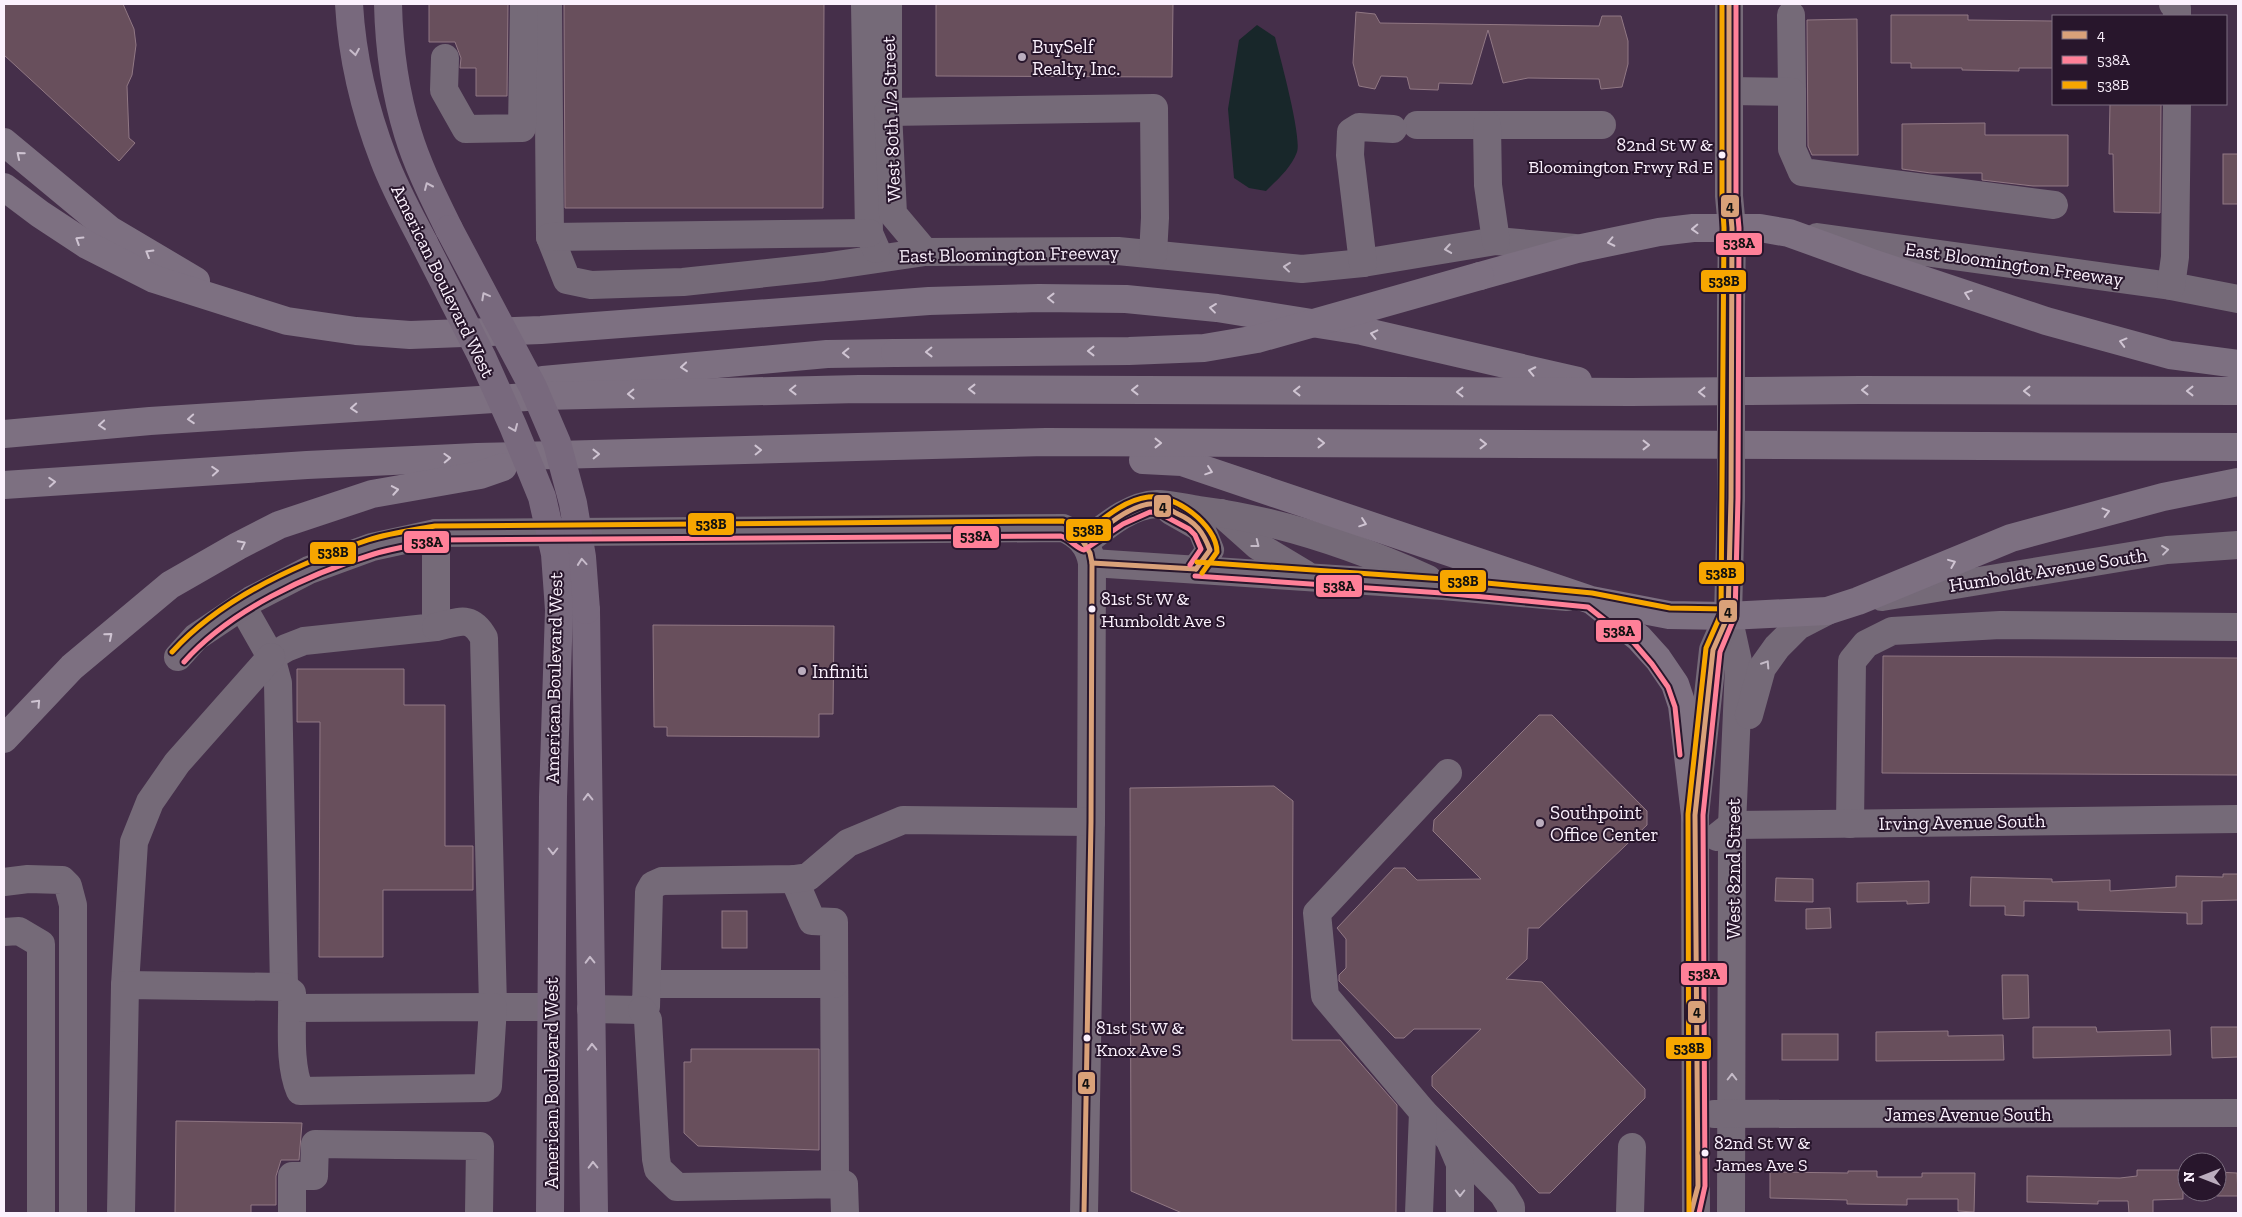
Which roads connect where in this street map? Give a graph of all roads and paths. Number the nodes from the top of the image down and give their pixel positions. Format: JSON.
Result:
{"nodes":[{"id":1,"x":349,"y":4,"type":"edge"},
{"id":2,"x":388,"y":4,"type":"edge"},
{"id":3,"x":524,"y":4,"type":"edge"},
{"id":4,"x":548,"y":4,"type":"edge"},
{"id":5,"x":865,"y":4,"type":"edge"},
{"id":6,"x":888,"y":4,"type":"edge"},
{"id":7,"x":1729,"y":4,"type":"edge"},
{"id":8,"x":2173,"y":4,"type":"edge"},
{"id":9,"x":1791,"y":15,"type":"dead end"},
{"id":10,"x":2177,"y":15,"type":"edge"},
{"id":11,"x":445,"y":58,"type":"dead end"},
{"id":12,"x":1729,"y":91,"type":"junction"},
{"id":13,"x":1792,"y":92,"type":"junction"},
{"id":14,"x":2177,"y":105,"type":"edge"},
{"id":15,"x":888,"y":112,"type":"junction"},
{"id":16,"x":1487,"y":125,"type":"junction"},
{"id":17,"x":1602,"y":125,"type":"dead end"},
{"id":18,"x":4,"y":142,"type":"edge"},
{"id":19,"x":4,"y":187,"type":"edge"},
{"id":20,"x":2054,"y":205,"type":"dead end"},
{"id":21,"x":1732,"y":228,"type":"junction"},
{"id":22,"x":1790,"y":233,"type":"junction"},
{"id":23,"x":550,"y":237,"type":"junction"},
{"id":24,"x":1496,"y":241,"type":"junction"},
{"id":25,"x":875,"y":246,"type":"junction"},
{"id":26,"x":1577,"y":249,"type":"junction"},
{"id":27,"x":925,"y":252,"type":"junction"},
{"id":28,"x":1153,"y":254,"type":"junction"},
{"id":29,"x":1363,"y":263,"type":"junction"},
{"id":30,"x":2170,"y":286,"type":"junction"},
{"id":31,"x":2238,"y":299,"type":"edge"},
{"id":32,"x":287,"y":321,"type":"junction"},
{"id":33,"x":2238,"y":364,"type":"edge"},
{"id":34,"x":1631,"y":392,"type":"junction"},
{"id":35,"x":2238,"y":392,"type":"edge"},
{"id":36,"x":384,"y":406,"type":"junction"},
{"id":37,"x":4,"y":434,"type":"edge"},
{"id":38,"x":864,"y":447,"type":"junction"},
{"id":39,"x":2238,"y":447,"type":"edge"},
{"id":40,"x":540,"y":456,"type":"junction"},
{"id":41,"x":2238,"y":482,"type":"edge"},
{"id":42,"x":4,"y":485,"type":"edge"},
{"id":43,"x":1156,"y":504,"type":"junction"},
{"id":44,"x":1219,"y":512,"type":"junction"},
{"id":45,"x":1264,"y":522,"type":"junction"},
{"id":46,"x":436,"y":533,"type":"junction"},
{"id":47,"x":2238,"y":545,"type":"edge"},
{"id":48,"x":1088,"y":553,"type":"junction"},
{"id":49,"x":1196,"y":569,"type":"junction"},
{"id":50,"x":1310,"y":577,"type":"junction"},
{"id":51,"x":1352,"y":580,"type":"junction"},
{"id":52,"x":1443,"y":586,"type":"junction"},
{"id":53,"x":1591,"y":600,"type":"junction"},
{"id":54,"x":1858,"y":601,"type":"junction"},
{"id":55,"x":242,"y":606,"type":"junction"},
{"id":56,"x":572,"y":610,"type":"junction"},
{"id":57,"x":1827,"y":611,"type":"junction"},
{"id":58,"x":1728,"y":616,"type":"junction"},
{"id":59,"x":436,"y":627,"type":"junction"},
{"id":60,"x":2238,"y":627,"type":"edge"},
{"id":61,"x":178,"y":657,"type":"dead end"},
{"id":62,"x":271,"y":657,"type":"junction"},
{"id":63,"x":4,"y":739,"type":"edge"},
{"id":64,"x":1448,"y":773,"type":"dead end"},
{"id":65,"x":1734,"y":778,"type":"junction"},
{"id":66,"x":1695,"y":815,"type":"junction"},
{"id":67,"x":2238,"y":819,"type":"edge"},
{"id":68,"x":1091,"y":822,"type":"junction"},
{"id":69,"x":1850,"y":824,"type":"junction"},
{"id":70,"x":1732,"y":825,"type":"junction"},
{"id":71,"x":1695,"y":852,"type":"junction"},
{"id":72,"x":794,"y":879,"type":"junction"},
{"id":73,"x":4,"y":882,"type":"edge"},
{"id":74,"x":4,"y":932,"type":"edge"},
{"id":75,"x":647,"y":984,"type":"junction"},
{"id":76,"x":834,"y":984,"type":"junction"},
{"id":77,"x":125,"y":985,"type":"junction"},
{"id":78,"x":288,"y":998,"type":"junction"},
{"id":79,"x":493,"y":1007,"type":"junction"},
{"id":80,"x":551,"y":1007,"type":"junction"},
{"id":81,"x":591,"y":1009,"type":"junction"},
{"id":82,"x":642,"y":1010,"type":"junction"},
{"id":83,"x":1423,"y":1112,"type":"junction"},
{"id":84,"x":1697,"y":1112,"type":"junction"},
{"id":85,"x":2238,"y":1113,"type":"edge"},
{"id":86,"x":1732,"y":1115,"type":"junction"},
{"id":87,"x":1449,"y":1140,"type":"junction"},
{"id":88,"x":1632,"y":1147,"type":"dead end"},
{"id":89,"x":1085,"y":1181,"type":"junction"},
{"id":90,"x":835,"y":1184,"type":"junction"},
{"id":91,"x":1698,"y":1186,"type":"junction"},
{"id":92,"x":42,"y":1213,"type":"edge"},
{"id":93,"x":73,"y":1213,"type":"edge"},
{"id":94,"x":121,"y":1213,"type":"edge"},
{"id":95,"x":292,"y":1213,"type":"edge"},
{"id":96,"x":479,"y":1213,"type":"edge"},
{"id":97,"x":550,"y":1213,"type":"edge"},
{"id":98,"x":594,"y":1213,"type":"edge"},
{"id":99,"x":845,"y":1213,"type":"edge"},
{"id":100,"x":1066,"y":1213,"type":"edge"},
{"id":101,"x":1084,"y":1213,"type":"edge"},
{"id":102,"x":1419,"y":1213,"type":"edge"},
{"id":103,"x":1460,"y":1213,"type":"edge"},
{"id":104,"x":1511,"y":1213,"type":"edge"},
{"id":105,"x":1630,"y":1213,"type":"edge"},
{"id":106,"x":1692,"y":1213,"type":"edge"},
{"id":107,"x":1696,"y":1213,"type":"edge"},
{"id":108,"x":1731,"y":1213,"type":"edge"}],
"edges":[{"from":1,"to":56,"type":"main road","name":"American Boulevard West","one_way":true,"bridge":true},
{"from":56,"to":2,"type":"main road","name":"American Boulevard West","one_way":true,"bridge":true},
{"from":3,"to":11,"type":"street"},
{"from":4,"to":23,"type":"street"},
{"from":5,"to":25,"type":"street"},
{"from":6,"to":15,"type":"street","name":"West 80th 1/2 Street"},
{"from":7,"to":12,"type":"street","name":"West 82nd Street"},
{"from":8,"to":10,"type":"street"},
{"from":9,"to":13,"type":"street"},
{"from":12,"to":13,"type":"street"},
{"from":12,"to":21,"type":"street","name":"West 82nd Street"},
{"from":13,"to":20,"type":"street"},
{"from":14,"to":30,"type":"street"},
{"from":15,"to":27,"type":"street","name":"West 80th 1/2 Street"},
{"from":15,"to":28,"type":"street"},
{"from":16,"to":17,"type":"street"},
{"from":16,"to":24,"type":"street"},
{"from":16,"to":29,"type":"street"},
{"from":32,"to":18,"type":"highway","one_way":true},
{"from":32,"to":19,"type":"highway","one_way":true},
{"from":21,"to":22,"type":"highway"},
{"from":21,"to":26,"type":"highway","one_way":true},
{"from":21,"to":58,"type":"street","name":"West 82nd Street","bridge":true},
{"from":22,"to":30,"type":"street","name":"East Bloomington Freeway"},
{"from":33,"to":22,"type":"highway","one_way":true},
{"from":23,"to":25,"type":"street"},
{"from":23,"to":25,"type":"street","name":"East Bloomington Freeway"},
{"from":24,"to":26,"type":"street","name":"East Bloomington Freeway"},
{"from":24,"to":29,"type":"street","name":"East Bloomington Freeway","one_way":true},
{"from":25,"to":27,"type":"street","name":"East Bloomington Freeway"},
{"from":26,"to":36,"type":"highway","one_way":true,"bridge":true},
{"from":27,"to":28,"type":"street","name":"East Bloomington Freeway"},
{"from":29,"to":28,"type":"street","name":"East Bloomington Freeway","one_way":true},
{"from":30,"to":31,"type":"street","name":"East Bloomington Freeway"},
{"from":34,"to":32,"type":"highway","one_way":true},
{"from":35,"to":34,"type":"highway","one_way":true},
{"from":34,"to":36,"type":"highway","one_way":true},
{"from":36,"to":37,"type":"highway","one_way":true},
{"from":38,"to":39,"type":"highway","one_way":true},
{"from":40,"to":38,"type":"highway","one_way":true},
{"from":38,"to":53,"type":"highway","one_way":true},
{"from":42,"to":40,"type":"highway","one_way":true},
{"from":63,"to":40,"type":"highway","one_way":true},
{"from":54,"to":41,"type":"highway","one_way":true},
{"from":43,"to":44,"type":"street"},
{"from":43,"to":48,"type":"street"},
{"from":43,"to":49,"type":"street"},
{"from":44,"to":45,"type":"street"},
{"from":44,"to":50,"type":"street","one_way":true},
{"from":45,"to":51,"type":"street"},
{"from":45,"to":52,"type":"street"},
{"from":46,"to":48,"type":"street"},
{"from":46,"to":55,"type":"street"},
{"from":46,"to":59,"type":"street"},
{"from":54,"to":47,"type":"street","name":"Humboldt Avenue South","one_way":true},
{"from":48,"to":49,"type":"street"},
{"from":48,"to":68,"type":"street"},
{"from":49,"to":50,"type":"street"},
{"from":50,"to":51,"type":"street"},
{"from":51,"to":52,"type":"street"},
{"from":52,"to":53,"type":"street"},
{"from":53,"to":58,"type":"highway"},
{"from":53,"to":66,"type":"highway"},
{"from":54,"to":57,"type":"highway"},
{"from":55,"to":61,"type":"street"},
{"from":55,"to":62,"type":"street"},
{"from":56,"to":80,"type":"main road","name":"American Boulevard West","one_way":true},
{"from":81,"to":56,"type":"main road","name":"American Boulevard West","one_way":true},
{"from":57,"to":58,"type":"highway"},
{"from":65,"to":57,"type":"street","one_way":true},
{"from":58,"to":65,"type":"street","name":"West 82nd Street"},
{"from":58,"to":66,"type":"street","name":"West 82nd Street"},
{"from":59,"to":62,"type":"street"},
{"from":59,"to":79,"type":"street"},
{"from":60,"to":69,"type":"street"},
{"from":62,"to":77,"type":"street"},
{"from":62,"to":78,"type":"street"},
{"from":64,"to":83,"type":"street"},
{"from":65,"to":70,"type":"street","name":"West 82nd Street"},
{"from":66,"to":71,"type":"street","name":"West 82nd Street"},
{"from":67,"to":69,"type":"street","name":"Irving Avenue South"},
{"from":68,"to":72,"type":"street"},
{"from":68,"to":89,"type":"street"},
{"from":69,"to":70,"type":"street","name":"Irving Avenue South"},
{"from":70,"to":71,"type":"street"},
{"from":86,"to":70,"type":"street","name":"West 82nd Street","one_way":true},
{"from":71,"to":84,"type":"street","name":"West 82nd Street"},
{"from":72,"to":75,"type":"street"},
{"from":72,"to":76,"type":"street"},
{"from":73,"to":93,"type":"street"},
{"from":74,"to":92,"type":"street"},
{"from":75,"to":76,"type":"street"},
{"from":75,"to":82,"type":"street"},
{"from":76,"to":90,"type":"street"},
{"from":77,"to":78,"type":"street"},
{"from":77,"to":94,"type":"street"},
{"from":78,"to":79,"type":"street"},
{"from":78,"to":79,"type":"street"},
{"from":79,"to":80,"type":"street"},
{"from":80,"to":81,"type":"main road"},
{"from":80,"to":97,"type":"main road","name":"American Boulevard West"},
{"from":81,"to":82,"type":"street"},
{"from":98,"to":81,"type":"main road","name":"American Boulevard West","one_way":true},
{"from":82,"to":90,"type":"street"},
{"from":83,"to":87,"type":"street"},
{"from":83,"to":102,"type":"street"},
{"from":84,"to":86,"type":"street","name":"James Avenue South"},
{"from":84,"to":91,"type":"street","name":"West 82nd Street"},
{"from":85,"to":86,"type":"street","name":"James Avenue South"},
{"from":86,"to":108,"type":"street","name":"West 82nd Street"},
{"from":87,"to":103,"type":"street","one_way":true},
{"from":87,"to":104,"type":"street"},
{"from":88,"to":105,"type":"street"},
{"from":89,"to":100,"type":"street"},
{"from":89,"to":101,"type":"street"},
{"from":90,"to":99,"type":"street"},
{"from":91,"to":106,"type":"street"},
{"from":91,"to":107,"type":"street","name":"West 82nd Street"},
{"from":95,"to":96,"type":"street"}]}
